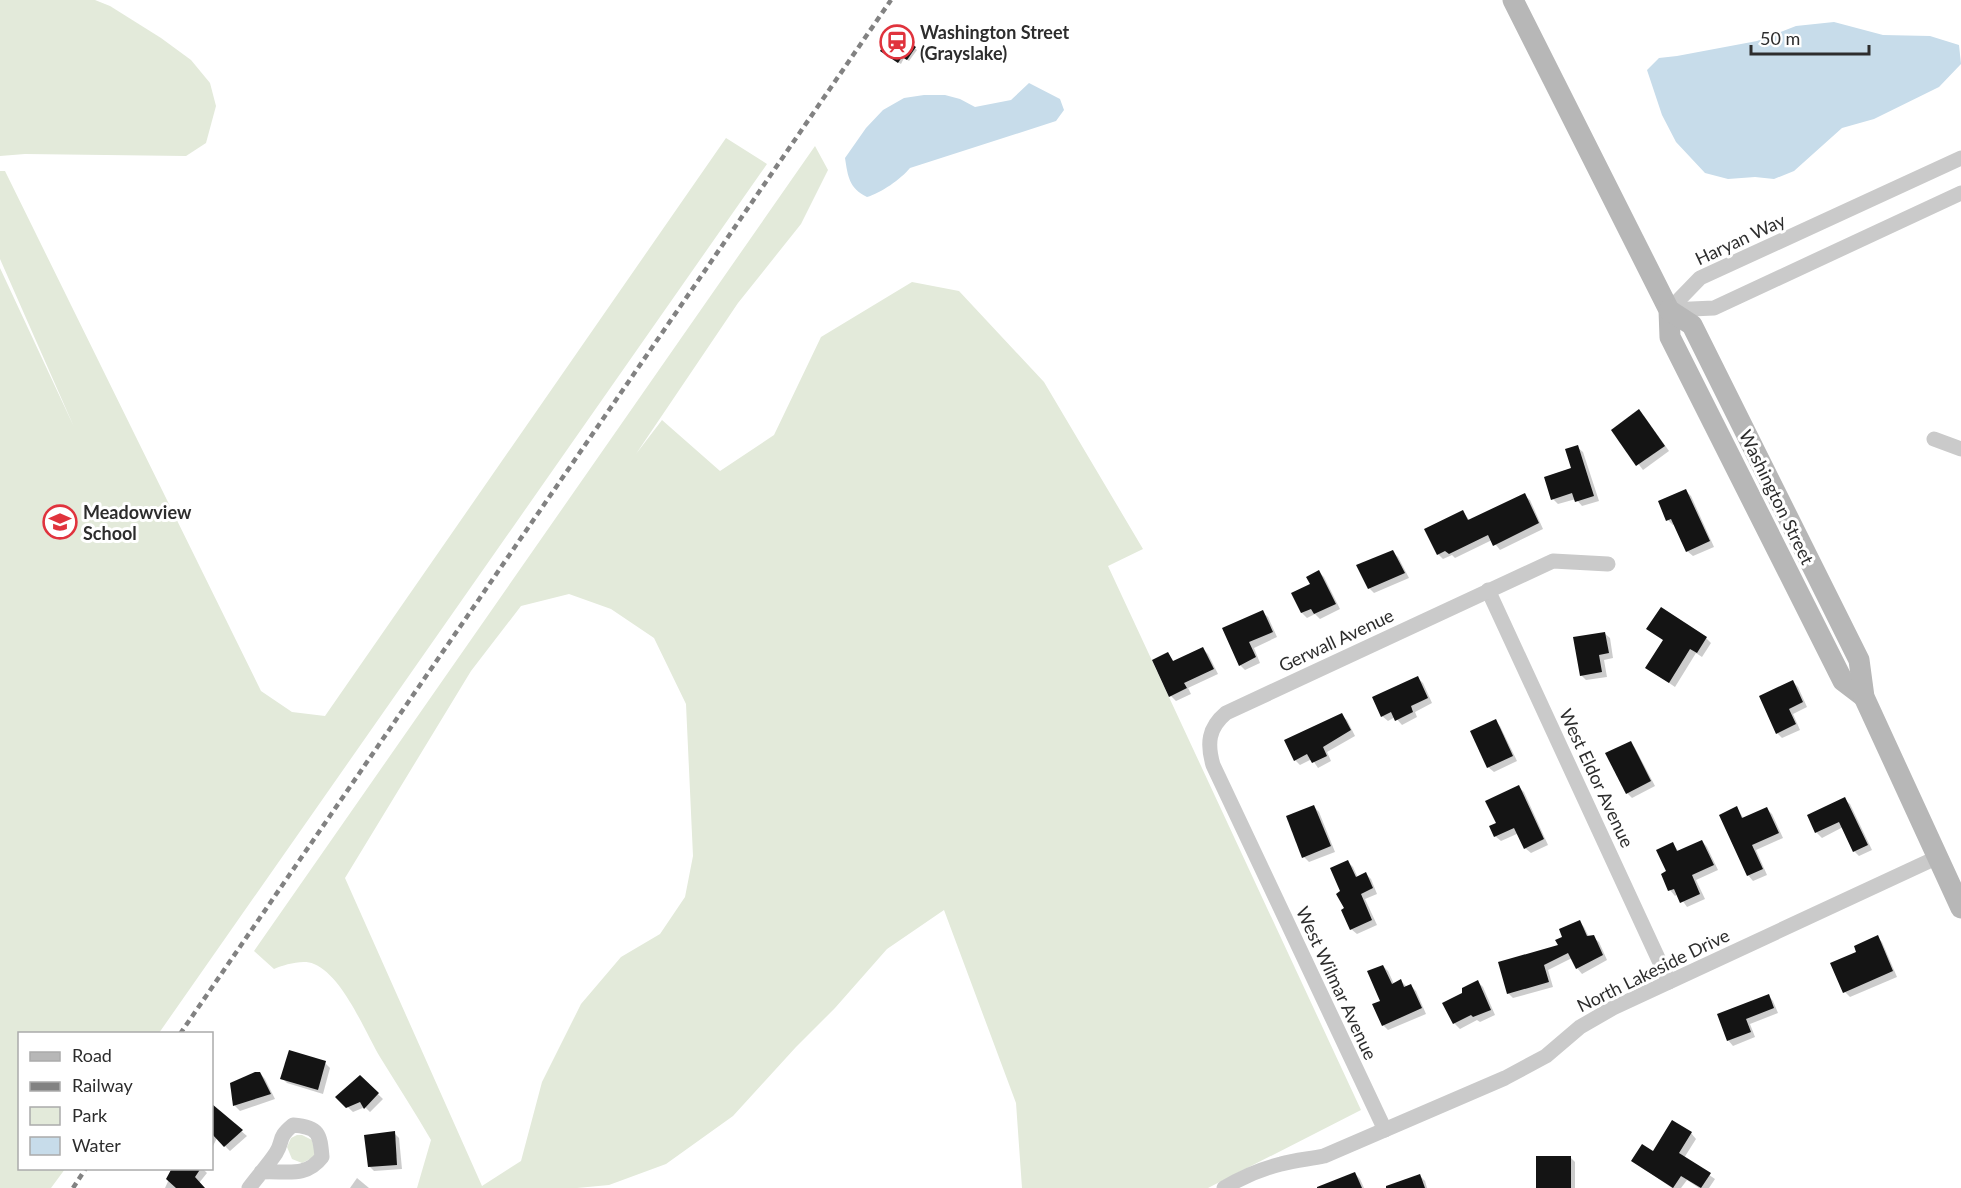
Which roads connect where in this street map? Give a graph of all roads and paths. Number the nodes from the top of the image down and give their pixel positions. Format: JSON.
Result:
{"nodes":[{"id":1,"x":1513,"y":0,"type":"edge"},
{"id":2,"x":1961,"y":158,"type":"edge"},
{"id":3,"x":1961,"y":193,"type":"edge"},
{"id":4,"x":1669,"y":310,"type":"junction"},
{"id":5,"x":1934,"y":440,"type":"dead end"},
{"id":6,"x":1961,"y":449,"type":"edge"},
{"id":7,"x":1608,"y":564,"type":"dead end"},
{"id":8,"x":1488,"y":590,"type":"junction"},
{"id":9,"x":1254,"y":852,"type":"joint"},
{"id":10,"x":1938,"y":857,"type":"junction"},
{"id":11,"x":1961,"y":908,"type":"edge"},
{"id":12,"x":1669,"y":982,"type":"junction"},
{"id":13,"x":1385,"y":1130,"type":"junction"},
{"id":14,"x":261,"y":1172,"type":"dead end"},
{"id":15,"x":249,"y":1188,"type":"edge"},
{"id":16,"x":1224,"y":1188,"type":"edge"}],
"edges":[{"from":1,"to":4,"type":"main road","name":"Washington Street"},
{"from":2,"to":4,"type":"street","name":"Haryan Way"},
{"from":3,"to":4,"type":"street"},
{"from":4,"to":10,"type":"main road","name":"Washington Street"},
{"from":5,"to":6,"type":"street"},
{"from":7,"to":8,"type":"street","name":"Gerwall Avenue"},
{"from":8,"to":9,"type":"street","name":"Gerwall Avenue"},
{"from":8,"to":12,"type":"street","name":"West Eldor Avenue"},
{"from":9,"to":13,"type":"street","name":"West Wilmar Avenue"},
{"from":10,"to":11,"type":"main road","name":"Washington Street"},
{"from":10,"to":12,"type":"street","name":"North Lakeside Drive"},
{"from":12,"to":13,"type":"street","name":"North Lakeside Drive"},
{"from":13,"to":16,"type":"street","name":"North Lakeside Drive"},
{"from":14,"to":15,"type":"street"}]}
